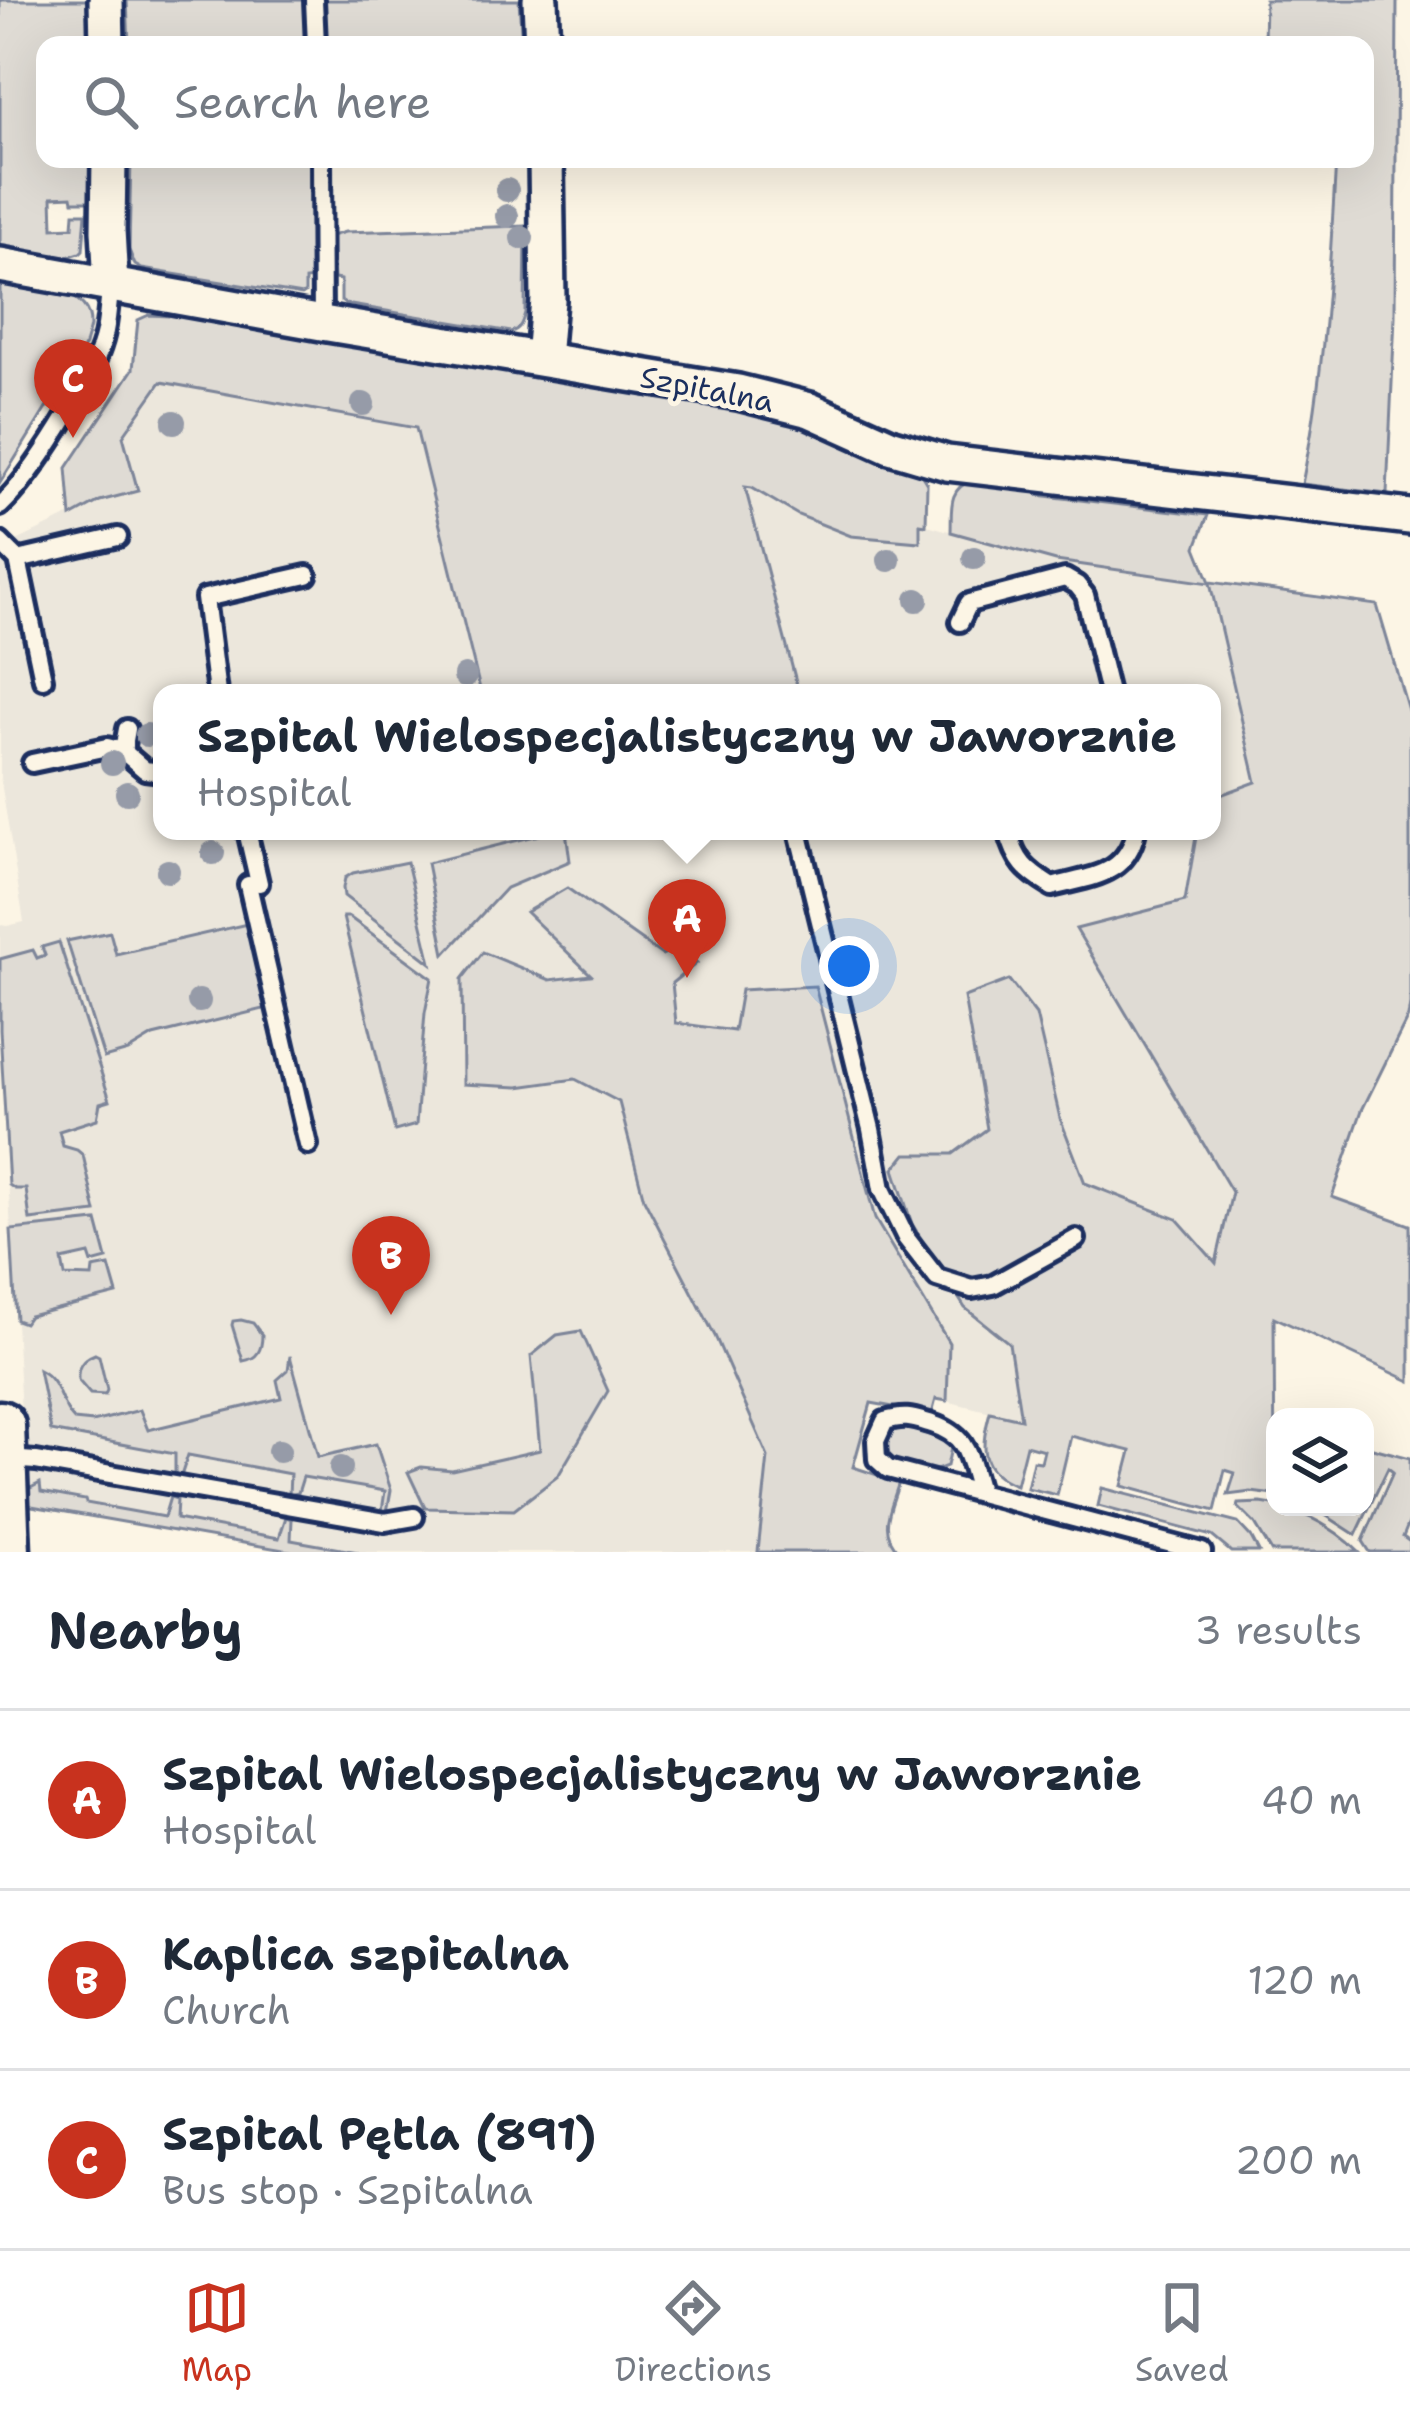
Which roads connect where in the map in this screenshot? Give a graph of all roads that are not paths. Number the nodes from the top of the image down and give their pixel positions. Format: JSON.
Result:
{"nodes":[{"id":1,"x":106,"y":0,"type":"edge"},
{"id":2,"x":314,"y":0,"type":"edge"},
{"id":3,"x":540,"y":0,"type":"edge"},
{"id":4,"x":107,"y":36,"type":"edge"},
{"id":5,"x":316,"y":36,"type":"edge"},
{"id":6,"x":542,"y":36,"type":"edge"},
{"id":7,"x":109,"y":168,"type":"edge"},
{"id":8,"x":321,"y":168,"type":"edge"},
{"id":9,"x":545,"y":168,"type":"edge"},
{"id":10,"x":0,"y":266,"type":"edge"},
{"id":11,"x":110,"y":284,"type":"junction"},
{"id":12,"x":322,"y":323,"type":"junction"},
{"id":13,"x":543,"y":359,"type":"junction"},
{"id":14,"x":0,"y":506,"type":"edge"},
{"id":15,"x":1410,"y":517,"type":"edge"},
{"id":16,"x":118,"y":537,"type":"dead end"},
{"id":17,"x":0,"y":542,"type":"edge"},
{"id":18,"x":18,"y":560,"type":"junction"},
{"id":19,"x":308,"y":574,"type":"dead end"},
{"id":20,"x":959,"y":622,"type":"dead end"},
{"id":21,"x":43,"y":679,"type":"dead end"},
{"id":22,"x":216,"y":684,"type":"edge"},
{"id":23,"x":1106,"y":684,"type":"edge"},
{"id":24,"x":127,"y":729,"type":"dead end"},
{"id":25,"x":123,"y":751,"type":"junction"},
{"id":26,"x":32,"y":763,"type":"dead end"},
{"id":27,"x":153,"y":771,"type":"edge"},
{"id":28,"x":248,"y":840,"type":"edge"},
{"id":29,"x":800,"y":840,"type":"edge"},
{"id":30,"x":1010,"y":840,"type":"edge"},
{"id":31,"x":1134,"y":840,"type":"edge"},
{"id":32,"x":308,"y":1144,"type":"dead end"},
{"id":33,"x":1076,"y":1239,"type":"dead end"},
{"id":34,"x":0,"y":1426,"type":"edge"},
{"id":35,"x":2,"y":1459,"type":"edge"},
{"id":36,"x":979,"y":1491,"type":"junction"},
{"id":37,"x":414,"y":1517,"type":"dead end"},
{"id":38,"x":5,"y":1552,"type":"edge"},
{"id":39,"x":1202,"y":1552,"type":"edge"}],
"edges":[{"from":1,"to":4,"type":"street"},
{"from":2,"to":5,"type":"lane"},
{"from":3,"to":6,"type":"street"},
{"from":7,"to":11,"type":"street"},
{"from":8,"to":12,"type":"lane"},
{"from":9,"to":13,"type":"street"},
{"from":10,"to":11,"type":"street","name":"Szpitalna"},
{"from":11,"to":12,"type":"street","name":"Szpitalna"},
{"from":11,"to":14,"type":"lane"},
{"from":12,"to":13,"type":"street","name":"Szpitalna"},
{"from":13,"to":15,"type":"street","name":"Szpitalna"},
{"from":16,"to":18,"type":"lane"},
{"from":17,"to":18,"type":"lane"},
{"from":18,"to":21,"type":"lane"},
{"from":19,"to":22,"type":"lane"},
{"from":20,"to":23,"type":"lane"},
{"from":24,"to":25,"type":"lane"},
{"from":25,"to":26,"type":"lane"},
{"from":25,"to":27,"type":"lane"},
{"from":28,"to":32,"type":"lane"},
{"from":29,"to":33,"type":"lane"},
{"from":30,"to":31,"type":"lane"},
{"from":34,"to":35,"type":"street"},
{"from":35,"to":37,"type":"lane"},
{"from":35,"to":38,"type":"street"},
{"from":36,"to":36,"type":"lane"},
{"from":36,"to":39,"type":"lane"}]}
